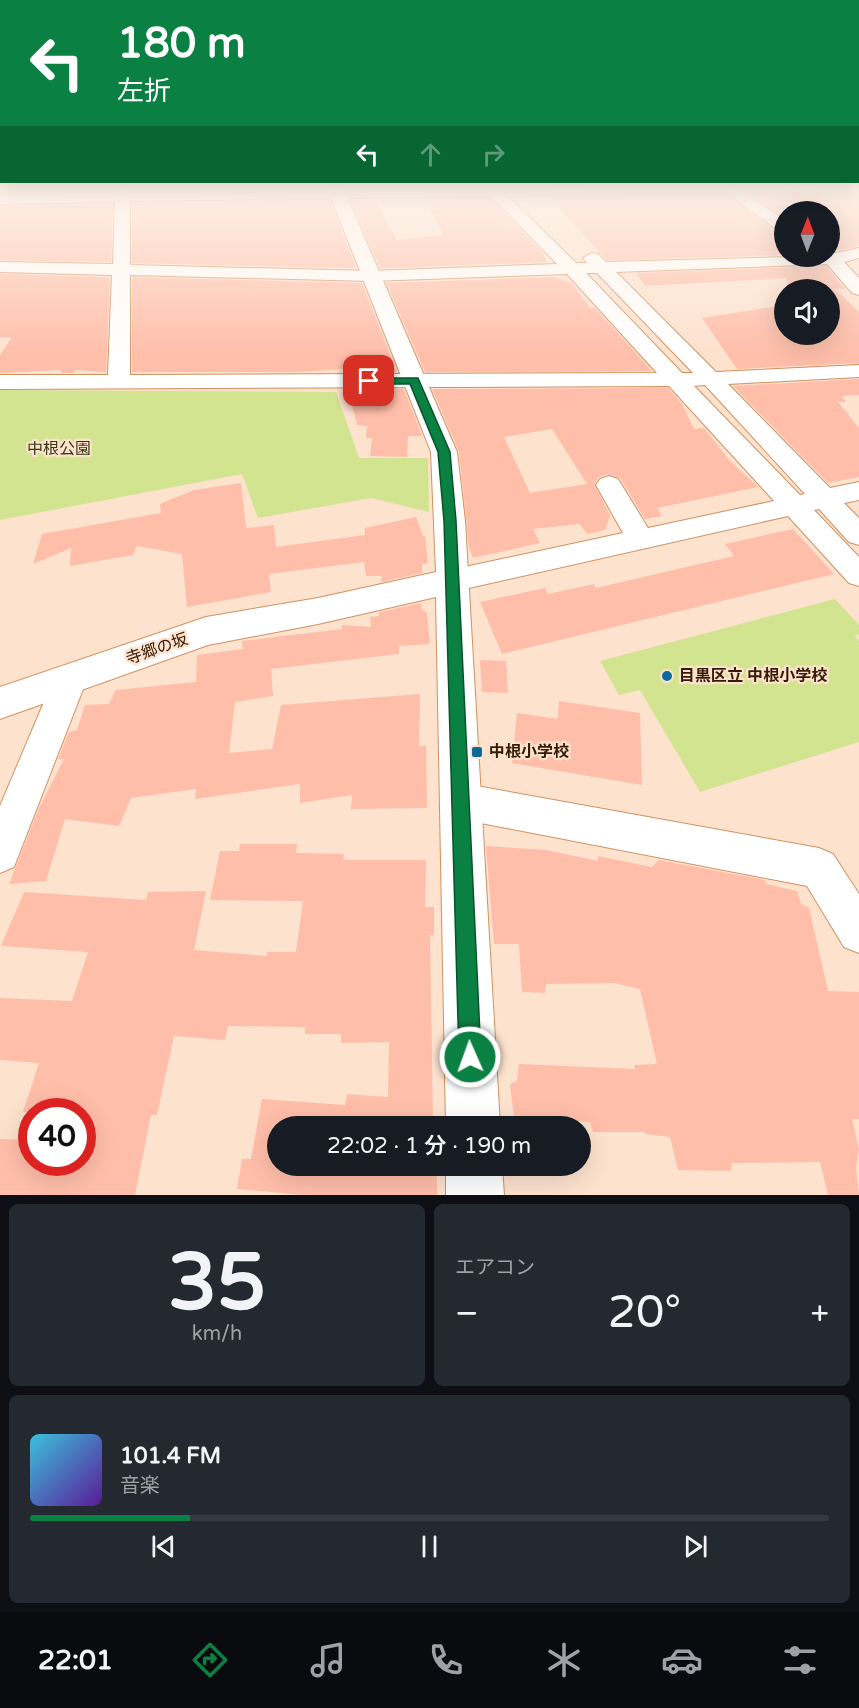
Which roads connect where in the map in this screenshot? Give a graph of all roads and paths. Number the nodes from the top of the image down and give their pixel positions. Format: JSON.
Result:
{"nodes":[{"id":1,"x":122,"y":246,"type":"edge"},
{"id":2,"x":359,"y":246,"type":"edge"},
{"id":3,"x":556,"y":246,"type":"edge"},
{"id":4,"x":578,"y":246,"type":"edge"},
{"id":5,"x":859,"y":253,"type":"edge"},
{"id":6,"x":840,"y":256,"type":"edge"},
{"id":7,"x":774,"y":260,"type":"edge"},
{"id":8,"x":0,"y":267,"type":"edge"},
{"id":9,"x":598,"y":267,"type":"junction"},
{"id":10,"x":838,"y":267,"type":"edge"},
{"id":11,"x":575,"y":268,"type":"junction"},
{"id":12,"x":121,"y":271,"type":"junction"},
{"id":13,"x":371,"y":276,"type":"junction"},
{"id":14,"x":859,"y":289,"type":"edge"},
{"id":15,"x":859,"y":371,"type":"edge"},
{"id":16,"x":677,"y":379,"type":"junction"},
{"id":17,"x":707,"y":379,"type":"junction"},
{"id":18,"x":414,"y":381,"type":"junction"},
{"id":19,"x":0,"y":382,"type":"edge"},
{"id":20,"x":119,"y":383,"type":"junction"},
{"id":21,"x":609,"y":485,"type":"dead end"},
{"id":22,"x":859,"y":491,"type":"edge"},
{"id":23,"x":809,"y":502,"type":"junction"},
{"id":24,"x":859,"y":535,"type":"edge"},
{"id":25,"x":641,"y":540,"type":"junction"},
{"id":26,"x":859,"y":575,"type":"edge"},
{"id":27,"x":452,"y":580,"type":"junction"},
{"id":28,"x":70,"y":680,"type":"junction"},
{"id":29,"x":0,"y":703,"type":"edge"},
{"id":30,"x":460,"y":801,"type":"junction"},
{"id":31,"x":0,"y":853,"type":"edge"},
{"id":32,"x":857,"y":925,"type":"edge"},
{"id":33,"x":473,"y":1116,"type":"edge"},
{"id":34,"x":474,"y":1176,"type":"edge"},
{"id":35,"x":475,"y":1195,"type":"edge"}],
"edges":[{"from":1,"to":12,"type":"street"},
{"from":2,"to":13,"type":"street"},
{"from":3,"to":11,"type":"street"},
{"from":4,"to":9,"type":"street"},
{"from":5,"to":6,"type":"street"},
{"from":7,"to":9,"type":"street"},
{"from":8,"to":12,"type":"street"},
{"from":9,"to":11,"type":"street"},
{"from":9,"to":17,"type":"street"},
{"from":10,"to":14,"type":"street"},
{"from":11,"to":13,"type":"street"},
{"from":11,"to":16,"type":"street"},
{"from":12,"to":13,"type":"street"},
{"from":12,"to":20,"type":"street"},
{"from":13,"to":18,"type":"street"},
{"from":15,"to":17,"type":"street"},
{"from":16,"to":17,"type":"street"},
{"from":16,"to":18,"type":"street"},
{"from":16,"to":23,"type":"street"},
{"from":17,"to":23,"type":"street"},
{"from":18,"to":20,"type":"street"},
{"from":18,"to":27,"type":"street"},
{"from":19,"to":20,"type":"street"},
{"from":21,"to":25,"type":"street"},
{"from":22,"to":23,"type":"street"},
{"from":23,"to":24,"type":"street"},
{"from":23,"to":25,"type":"street"},
{"from":23,"to":26,"type":"street"},
{"from":25,"to":27,"type":"street"},
{"from":27,"to":28,"type":"street","name":"寺郷の坂"},
{"from":27,"to":30,"type":"street"},
{"from":28,"to":29,"type":"street","name":"寺郷の坂"},
{"from":28,"to":31,"type":"street"},
{"from":30,"to":32,"type":"street"},
{"from":30,"to":33,"type":"street"},
{"from":34,"to":35,"type":"street"}]}
